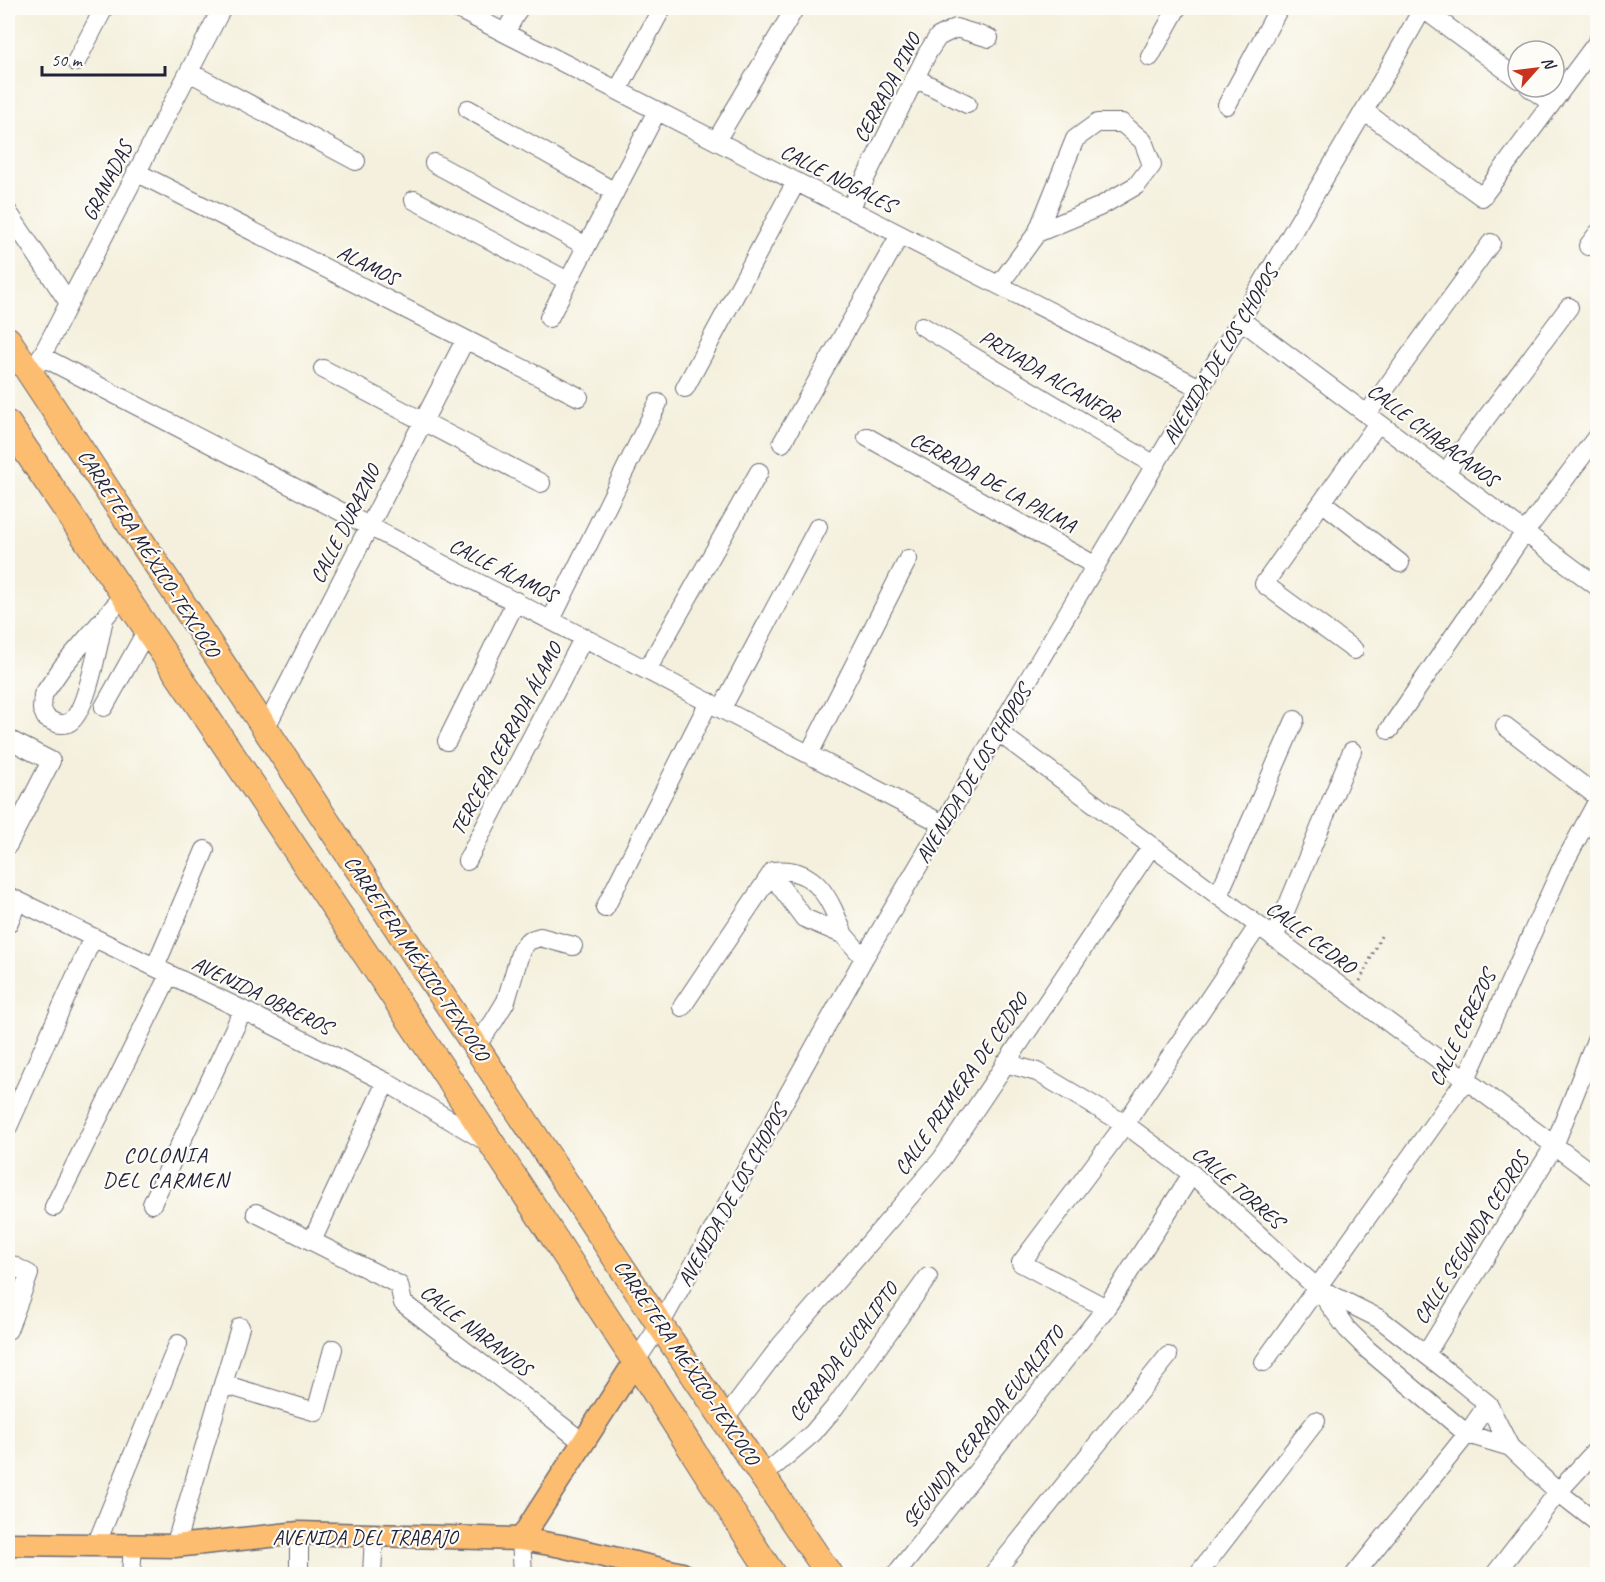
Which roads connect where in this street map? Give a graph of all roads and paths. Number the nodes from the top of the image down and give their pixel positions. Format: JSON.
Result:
{"nodes":[{"id":1,"x":104,"y":8,"type":"edge"},
{"id":2,"x":222,"y":8,"type":"edge"},
{"id":3,"x":456,"y":8,"type":"edge"},
{"id":4,"x":519,"y":8,"type":"edge"},
{"id":5,"x":662,"y":8,"type":"edge"},
{"id":6,"x":795,"y":8,"type":"edge"},
{"id":7,"x":1177,"y":8,"type":"edge"},
{"id":8,"x":1279,"y":8,"type":"edge"},
{"id":9,"x":1422,"y":8,"type":"edge"},
{"id":10,"x":505,"y":33,"type":"junction"},
{"id":11,"x":989,"y":38,"type":"dead end"},
{"id":12,"x":1598,"y":41,"type":"edge"},
{"id":13,"x":1150,"y":57,"type":"dead end"},
{"id":14,"x":76,"y":62,"type":"dead end"},
{"id":15,"x":1506,"y":70,"type":"edge"},
{"id":16,"x":189,"y":72,"type":"junction"},
{"id":17,"x":915,"y":78,"type":"junction"},
{"id":18,"x":618,"y":90,"type":"junction"},
{"id":19,"x":1546,"y":99,"type":"edge"},
{"id":20,"x":1551,"y":103,"type":"junction"},
{"id":21,"x":967,"y":104,"type":"dead end"},
{"id":22,"x":1227,"y":105,"type":"dead end"},
{"id":23,"x":468,"y":109,"type":"dead end"},
{"id":24,"x":657,"y":111,"type":"junction"},
{"id":25,"x":1364,"y":111,"type":"junction"},
{"id":26,"x":716,"y":141,"type":"junction"},
{"id":27,"x":356,"y":162,"type":"dead end"},
{"id":28,"x":434,"y":163,"type":"dead end"},
{"id":29,"x":136,"y":172,"type":"junction"},
{"id":30,"x":796,"y":182,"type":"junction"},
{"id":31,"x":615,"y":192,"type":"junction"},
{"id":32,"x":414,"y":200,"type":"dead end"},
{"id":33,"x":850,"y":209,"type":"junction"},
{"id":34,"x":8,"y":212,"type":"edge"},
{"id":35,"x":1037,"y":233,"type":"junction"},
{"id":36,"x":900,"y":235,"type":"junction"},
{"id":37,"x":1491,"y":243,"type":"dead end"},
{"id":38,"x":586,"y":246,"type":"junction"},
{"id":39,"x":568,"y":281,"type":"junction"},
{"id":40,"x":999,"y":285,"type":"junction"},
{"id":41,"x":69,"y":303,"type":"junction"},
{"id":42,"x":1569,"y":307,"type":"dead end"},
{"id":43,"x":549,"y":318,"type":"dead end"},
{"id":44,"x":1241,"y":320,"type":"junction"},
{"id":45,"x":922,"y":326,"type":"dead end"},
{"id":46,"x":465,"y":339,"type":"junction"},
{"id":47,"x":8,"y":340,"type":"edge"},
{"id":48,"x":36,"y":366,"type":"junction"},
{"id":49,"x":323,"y":369,"type":"dead end"},
{"id":50,"x":685,"y":388,"type":"dead end"},
{"id":51,"x":1200,"y":388,"type":"junction"},
{"id":52,"x":579,"y":397,"type":"dead end"},
{"id":53,"x":658,"y":403,"type":"dead end"},
{"id":54,"x":1373,"y":419,"type":"junction"},
{"id":55,"x":423,"y":421,"type":"junction"},
{"id":56,"x":8,"y":424,"type":"edge"},
{"id":57,"x":1598,"y":435,"type":"edge"},
{"id":58,"x":867,"y":437,"type":"dead end"},
{"id":59,"x":782,"y":443,"type":"dead end"},
{"id":60,"x":1155,"y":465,"type":"junction"},
{"id":61,"x":759,"y":472,"type":"dead end"},
{"id":62,"x":1445,"y":473,"type":"junction"},
{"id":63,"x":541,"y":483,"type":"dead end"},
{"id":64,"x":1322,"y":502,"type":"junction"},
{"id":65,"x":370,"y":525,"type":"junction"},
{"id":66,"x":818,"y":527,"type":"dead end"},
{"id":67,"x":1525,"y":532,"type":"junction"},
{"id":68,"x":908,"y":559,"type":"dead end"},
{"id":69,"x":1400,"y":563,"type":"dead end"},
{"id":70,"x":1096,"y":566,"type":"junction"},
{"id":71,"x":1598,"y":587,"type":"edge"},
{"id":72,"x":124,"y":595,"type":"junction"},
{"id":73,"x":516,"y":602,"type":"junction"},
{"id":74,"x":104,"y":619,"type":"junction"},
{"id":75,"x":551,"y":620,"type":"junction"},
{"id":76,"x":147,"y":630,"type":"junction"},
{"id":77,"x":585,"y":637,"type":"junction"},
{"id":78,"x":1354,"y":650,"type":"dead end"},
{"id":79,"x":647,"y":669,"type":"junction"},
{"id":80,"x":715,"y":705,"type":"junction"},
{"id":81,"x":104,"y":707,"type":"dead end"},
{"id":82,"x":1295,"y":720,"type":"dead end"},
{"id":83,"x":1505,"y":726,"type":"dead end"},
{"id":84,"x":265,"y":729,"type":"junction"},
{"id":85,"x":1389,"y":730,"type":"dead end"},
{"id":86,"x":998,"y":732,"type":"junction"},
{"id":87,"x":8,"y":739,"type":"edge"},
{"id":88,"x":447,"y":741,"type":"dead end"},
{"id":89,"x":1352,"y":752,"type":"dead end"},
{"id":90,"x":809,"y":754,"type":"junction"},
{"id":91,"x":1598,"y":798,"type":"edge"},
{"id":92,"x":944,"y":824,"type":"junction"},
{"id":93,"x":8,"y":845,"type":"edge"},
{"id":94,"x":1152,"y":847,"type":"junction"},
{"id":95,"x":205,"y":850,"type":"dead end"},
{"id":96,"x":467,"y":861,"type":"dead end"},
{"id":97,"x":773,"y":871,"type":"junction"},
{"id":98,"x":1218,"y":896,"type":"junction"},
{"id":99,"x":13,"y":898,"type":"edge"},
{"id":100,"x":606,"y":908,"type":"dead end"},
{"id":101,"x":8,"y":924,"type":"edge"},
{"id":102,"x":1258,"y":926,"type":"junction"},
{"id":103,"x":1382,"y":934,"type":"dead end"},
{"id":104,"x":844,"y":935,"type":"junction"},
{"id":105,"x":93,"y":937,"type":"junction"},
{"id":106,"x":1274,"y":938,"type":"junction"},
{"id":107,"x":573,"y":946,"type":"dead end"},
{"id":108,"x":864,"y":958,"type":"junction"},
{"id":109,"x":162,"y":971,"type":"junction"},
{"id":110,"x":1353,"y":996,"type":"junction"},
{"id":111,"x":682,"y":1007,"type":"dead end"},
{"id":112,"x":243,"y":1010,"type":"junction"},
{"id":113,"x":1598,"y":1035,"type":"edge"},
{"id":114,"x":476,"y":1046,"type":"junction"},
{"id":115,"x":1005,"y":1063,"type":"junction"},
{"id":116,"x":1466,"y":1079,"type":"junction"},
{"id":117,"x":386,"y":1082,"type":"junction"},
{"id":118,"x":1125,"y":1124,"type":"junction"},
{"id":119,"x":8,"y":1127,"type":"edge"},
{"id":120,"x":492,"y":1144,"type":"junction"},
{"id":121,"x":1554,"y":1146,"type":"junction"},
{"id":122,"x":1192,"y":1174,"type":"junction"},
{"id":123,"x":1598,"y":1178,"type":"edge"},
{"id":124,"x":152,"y":1204,"type":"dead end"},
{"id":125,"x":54,"y":1207,"type":"dead end"},
{"id":126,"x":256,"y":1213,"type":"dead end"},
{"id":127,"x":312,"y":1241,"type":"junction"},
{"id":128,"x":8,"y":1263,"type":"edge"},
{"id":129,"x":928,"y":1277,"type":"dead end"},
{"id":130,"x":1318,"y":1288,"type":"junction"},
{"id":131,"x":1106,"y":1308,"type":"junction"},
{"id":132,"x":660,"y":1325,"type":"junction"},
{"id":133,"x":240,"y":1327,"type":"dead end"},
{"id":134,"x":8,"y":1330,"type":"edge"},
{"id":135,"x":178,"y":1344,"type":"dead end"},
{"id":136,"x":333,"y":1349,"type":"dead end"},
{"id":137,"x":1426,"y":1354,"type":"junction"},
{"id":138,"x":1168,"y":1356,"type":"dead end"},
{"id":139,"x":636,"y":1362,"type":"junction"},
{"id":140,"x":1264,"y":1362,"type":"dead end"},
{"id":141,"x":223,"y":1384,"type":"junction"},
{"id":142,"x":1488,"y":1404,"type":"junction"},
{"id":143,"x":725,"y":1419,"type":"junction"},
{"id":144,"x":1316,"y":1421,"type":"dead end"},
{"id":145,"x":1467,"y":1434,"type":"junction"},
{"id":146,"x":584,"y":1443,"type":"junction"},
{"id":147,"x":1510,"y":1447,"type":"junction"},
{"id":148,"x":1598,"y":1448,"type":"edge"},
{"id":149,"x":763,"y":1476,"type":"junction"},
{"id":150,"x":1558,"y":1492,"type":"junction"},
{"id":151,"x":1598,"y":1523,"type":"edge"},
{"id":152,"x":299,"y":1533,"type":"junction"},
{"id":153,"x":374,"y":1536,"type":"junction"},
{"id":154,"x":521,"y":1539,"type":"junction"},
{"id":155,"x":8,"y":1544,"type":"edge"},
{"id":156,"x":96,"y":1545,"type":"junction"},
{"id":157,"x":133,"y":1545,"type":"junction"},
{"id":158,"x":175,"y":1545,"type":"junction"},
{"id":159,"x":744,"y":1568,"type":"dead end"},
{"id":160,"x":131,"y":1575,"type":"edge"},
{"id":161,"x":299,"y":1575,"type":"edge"},
{"id":162,"x":372,"y":1575,"type":"edge"},
{"id":163,"x":523,"y":1575,"type":"edge"},
{"id":164,"x":682,"y":1575,"type":"edge"},
{"id":165,"x":772,"y":1575,"type":"edge"},
{"id":166,"x":808,"y":1575,"type":"edge"},
{"id":167,"x":829,"y":1575,"type":"edge"},
{"id":168,"x":896,"y":1575,"type":"edge"},
{"id":169,"x":993,"y":1575,"type":"edge"},
{"id":170,"x":1198,"y":1575,"type":"edge"},
{"id":171,"x":1355,"y":1575,"type":"edge"},
{"id":172,"x":1495,"y":1575,"type":"edge"}],
"edges":[{"from":1,"to":14,"type":"street"},
{"from":2,"to":16,"type":"street","name":"GRANADAS"},
{"from":3,"to":10,"type":"street","name":"CALLE NOGALES"},
{"from":4,"to":10,"type":"street"},
{"from":5,"to":18,"type":"street"},
{"from":6,"to":26,"type":"street"},
{"from":7,"to":13,"type":"street"},
{"from":8,"to":22,"type":"street"},
{"from":9,"to":15,"type":"street"},
{"from":9,"to":25,"type":"street","name":"AVENIDA DE LOS CHOPOS"},
{"from":10,"to":18,"type":"street","name":"CALLE NOGALES"},
{"from":11,"to":17,"type":"street","name":"CERRADA PINO"},
{"from":12,"to":20,"type":"street"},
{"from":16,"to":27,"type":"street"},
{"from":16,"to":29,"type":"street","name":"GRANADAS"},
{"from":17,"to":21,"type":"street"},
{"from":17,"to":33,"type":"street","name":"CERRADA PINO"},
{"from":18,"to":24,"type":"street","name":"CALLE NOGALES"},
{"from":19,"to":20,"type":"street"},
{"from":20,"to":25,"type":"street"},
{"from":23,"to":31,"type":"street"},
{"from":24,"to":26,"type":"street","name":"CALLE NOGALES"},
{"from":24,"to":31,"type":"street"},
{"from":25,"to":44,"type":"street","name":"AVENIDA DE LOS CHOPOS"},
{"from":26,"to":30,"type":"street","name":"CALLE NOGALES"},
{"from":28,"to":38,"type":"street"},
{"from":29,"to":41,"type":"street","name":"GRANADAS"},
{"from":29,"to":46,"type":"street","name":"ALAMOS"},
{"from":30,"to":33,"type":"street","name":"CALLE NOGALES"},
{"from":30,"to":50,"type":"street"},
{"from":31,"to":38,"type":"street"},
{"from":32,"to":39,"type":"street"},
{"from":33,"to":36,"type":"street","name":"CALLE NOGALES"},
{"from":34,"to":41,"type":"street"},
{"from":35,"to":35,"type":"street"},
{"from":35,"to":40,"type":"street"},
{"from":36,"to":40,"type":"street","name":"CALLE NOGALES"},
{"from":36,"to":59,"type":"street"},
{"from":37,"to":54,"type":"street"},
{"from":38,"to":39,"type":"street"},
{"from":39,"to":43,"type":"street"},
{"from":40,"to":51,"type":"street","name":"CALLE NOGALES"},
{"from":41,"to":48,"type":"street","name":"GRANADAS"},
{"from":42,"to":62,"type":"street"},
{"from":44,"to":51,"type":"street","name":"AVENIDA DE LOS CHOPOS"},
{"from":44,"to":54,"type":"street","name":"CALLE CHABACANOS"},
{"from":45,"to":60,"type":"street","name":"PRIVADA ALCANFOR"},
{"from":46,"to":52,"type":"street","name":"ALAMOS"},
{"from":46,"to":55,"type":"street","name":"CALLE DURAZNO"},
{"from":47,"to":48,"type":"highway","name":"CARRETERA MÉXICO-TEXCOCO"},
{"from":48,"to":65,"type":"street","name":"CALLE ÁLAMOS"},
{"from":48,"to":84,"type":"highway","name":"CARRETERA MÉXICO-TEXCOCO"},
{"from":49,"to":55,"type":"street"},
{"from":51,"to":60,"type":"street","name":"AVENIDA DE LOS CHOPOS"},
{"from":53,"to":75,"type":"street"},
{"from":54,"to":62,"type":"street","name":"CALLE CHABACANOS"},
{"from":54,"to":64,"type":"street"},
{"from":55,"to":63,"type":"street"},
{"from":55,"to":65,"type":"street","name":"CALLE DURAZNO"},
{"from":56,"to":72,"type":"highway","name":"CARRETERA MÉXICO-TEXCOCO"},
{"from":57,"to":67,"type":"street"},
{"from":58,"to":70,"type":"street","name":"CERRADA DE LA PALMA"},
{"from":60,"to":70,"type":"street","name":"AVENIDA DE LOS CHOPOS"},
{"from":61,"to":79,"type":"street"},
{"from":62,"to":67,"type":"street","name":"CALLE CHABACANOS"},
{"from":64,"to":69,"type":"street"},
{"from":64,"to":78,"type":"street"},
{"from":65,"to":73,"type":"street","name":"CALLE ÁLAMOS"},
{"from":65,"to":84,"type":"street","name":"CALLE DURAZNO"},
{"from":66,"to":80,"type":"street"},
{"from":67,"to":71,"type":"street","name":"CALLE CHABACANOS"},
{"from":67,"to":85,"type":"street"},
{"from":68,"to":90,"type":"street"},
{"from":70,"to":86,"type":"street","name":"AVENIDA DE LOS CHOPOS"},
{"from":72,"to":74,"type":"street"},
{"from":72,"to":76,"type":"highway","name":"CARRETERA MÉXICO-TEXCOCO"},
{"from":73,"to":75,"type":"street","name":"CALLE ÁLAMOS"},
{"from":73,"to":88,"type":"street"},
{"from":74,"to":74,"type":"street"},
{"from":75,"to":77,"type":"street","name":"CALLE ÁLAMOS"},
{"from":76,"to":81,"type":"street"},
{"from":76,"to":120,"type":"highway","name":"CARRETERA MÉXICO-TEXCOCO"},
{"from":77,"to":79,"type":"street","name":"CALLE ÁLAMOS"},
{"from":77,"to":96,"type":"street","name":"TERCERA CERRADA ÁLAMO"},
{"from":79,"to":80,"type":"street","name":"CALLE ÁLAMOS"},
{"from":80,"to":90,"type":"street","name":"CALLE ÁLAMOS"},
{"from":80,"to":100,"type":"street"},
{"from":82,"to":98,"type":"street"},
{"from":83,"to":91,"type":"street"},
{"from":84,"to":114,"type":"highway","name":"CARRETERA MÉXICO-TEXCOCO"},
{"from":86,"to":92,"type":"street","name":"AVENIDA DE LOS CHOPOS"},
{"from":86,"to":94,"type":"street","name":"CALLE CEDRO"},
{"from":87,"to":93,"type":"street"},
{"from":89,"to":106,"type":"street"},
{"from":90,"to":92,"type":"street","name":"CALLE ÁLAMOS"},
{"from":91,"to":116,"type":"street","name":"CALLE CEREZOS"},
{"from":92,"to":108,"type":"street","name":"AVENIDA DE LOS CHOPOS"},
{"from":94,"to":98,"type":"street","name":"CALLE CEDRO"},
{"from":94,"to":115,"type":"street","name":"CALLE PRIMERA DE CEDRO"},
{"from":95,"to":109,"type":"street"},
{"from":97,"to":104,"type":"street"},
{"from":97,"to":104,"type":"street"},
{"from":97,"to":111,"type":"street"},
{"from":98,"to":102,"type":"street","name":"CALLE CEDRO"},
{"from":99,"to":101,"type":"street"},
{"from":99,"to":105,"type":"street","name":"AVENIDA OBREROS"},
{"from":102,"to":106,"type":"street","name":"CALLE CEDRO"},
{"from":102,"to":118,"type":"street"},
{"from":103,"to":110,"type":"path"},
{"from":104,"to":108,"type":"street"},
{"from":105,"to":109,"type":"street","name":"AVENIDA OBREROS"},
{"from":105,"to":119,"type":"street"},
{"from":106,"to":110,"type":"street","name":"CALLE CEDRO"},
{"from":107,"to":114,"type":"street"},
{"from":108,"to":132,"type":"street","name":"AVENIDA DE LOS CHOPOS"},
{"from":109,"to":112,"type":"street","name":"AVENIDA OBREROS"},
{"from":109,"to":125,"type":"street"},
{"from":110,"to":116,"type":"street","name":"CALLE CEDRO"},
{"from":112,"to":117,"type":"street","name":"AVENIDA OBREROS"},
{"from":112,"to":124,"type":"street"},
{"from":113,"to":121,"type":"street","name":"CALLE SEGUNDA CEDROS"},
{"from":114,"to":132,"type":"highway","name":"CARRETERA MÉXICO-TEXCOCO"},
{"from":115,"to":118,"type":"street","name":"CALLE TORRES"},
{"from":115,"to":143,"type":"street","name":"CALLE PRIMERA DE CEDRO"},
{"from":116,"to":121,"type":"street","name":"CALLE CEDRO"},
{"from":116,"to":130,"type":"street","name":"CALLE CEREZOS"},
{"from":117,"to":120,"type":"street","name":"AVENIDA OBREROS"},
{"from":117,"to":127,"type":"street"},
{"from":118,"to":122,"type":"street","name":"CALLE TORRES"},
{"from":118,"to":131,"type":"street"},
{"from":120,"to":139,"type":"highway","name":"CARRETERA MÉXICO-TEXCOCO"},
{"from":121,"to":123,"type":"street","name":"CALLE CEDRO"},
{"from":121,"to":137,"type":"street","name":"CALLE SEGUNDA CEDROS"},
{"from":122,"to":130,"type":"street","name":"CALLE TORRES"},
{"from":122,"to":131,"type":"street","name":"SEGUNDA CERRADA EUCALIPTO"},
{"from":126,"to":127,"type":"street","name":"CALLE NARANJOS"},
{"from":127,"to":146,"type":"street","name":"CALLE NARANJOS"},
{"from":128,"to":134,"type":"street"},
{"from":129,"to":149,"type":"street","name":"CERRADA EUCALIPTO"},
{"from":130,"to":137,"type":"street","name":"CALLE TORRES"},
{"from":130,"to":140,"type":"street","name":"CALLE CEREZOS"},
{"from":130,"to":145,"type":"street","name":"CALLE TORRES"},
{"from":131,"to":168,"type":"street","name":"SEGUNDA CERRADA EUCALIPTO"},
{"from":132,"to":139,"type":"street","name":"AVENIDA DE LOS CHOPOS"},
{"from":132,"to":143,"type":"highway","name":"CARRETERA MÉXICO-TEXCOCO"},
{"from":133,"to":141,"type":"street"},
{"from":135,"to":156,"type":"street"},
{"from":136,"to":141,"type":"street"},
{"from":137,"to":142,"type":"street","name":"CALLE TORRES"},
{"from":138,"to":169,"type":"street"},
{"from":139,"to":146,"type":"main road","name":"AVENIDA DE LOS CHOPOS"},
{"from":139,"to":165,"type":"highway","name":"CARRETERA MÉXICO-TEXCOCO"},
{"from":141,"to":158,"type":"street"},
{"from":142,"to":145,"type":"street"},
{"from":142,"to":147,"type":"street","name":"CALLE TORRES"},
{"from":143,"to":149,"type":"highway","name":"CARRETERA MÉXICO-TEXCOCO"},
{"from":144,"to":170,"type":"street"},
{"from":145,"to":147,"type":"street","name":"CALLE TORRES"},
{"from":145,"to":171,"type":"street"},
{"from":146,"to":154,"type":"main road","name":"AVENIDA DE LOS CHOPOS"},
{"from":147,"to":150,"type":"street","name":"CALLE TORRES"},
{"from":148,"to":150,"type":"street"},
{"from":149,"to":167,"type":"highway","name":"CARRETERA MÉXICO-TEXCOCO"},
{"from":150,"to":151,"type":"street","name":"CALLE TORRES"},
{"from":150,"to":172,"type":"street"},
{"from":152,"to":153,"type":"main road","name":"AVENIDA DEL TRABAJO"},
{"from":152,"to":158,"type":"main road","name":"AVENIDA DEL TRABAJO"},
{"from":152,"to":161,"type":"street"},
{"from":153,"to":154,"type":"main road","name":"AVENIDA DEL TRABAJO"},
{"from":153,"to":162,"type":"street"},
{"from":154,"to":163,"type":"street"},
{"from":154,"to":164,"type":"main road","name":"AVENIDA DEL TRABAJO"},
{"from":155,"to":156,"type":"main road","name":"AVENIDA DEL TRABAJO"},
{"from":156,"to":157,"type":"main road","name":"AVENIDA DEL TRABAJO"},
{"from":157,"to":158,"type":"main road","name":"AVENIDA DEL TRABAJO"},
{"from":157,"to":160,"type":"street"},
{"from":159,"to":166,"type":"path","bridge":true}]}
